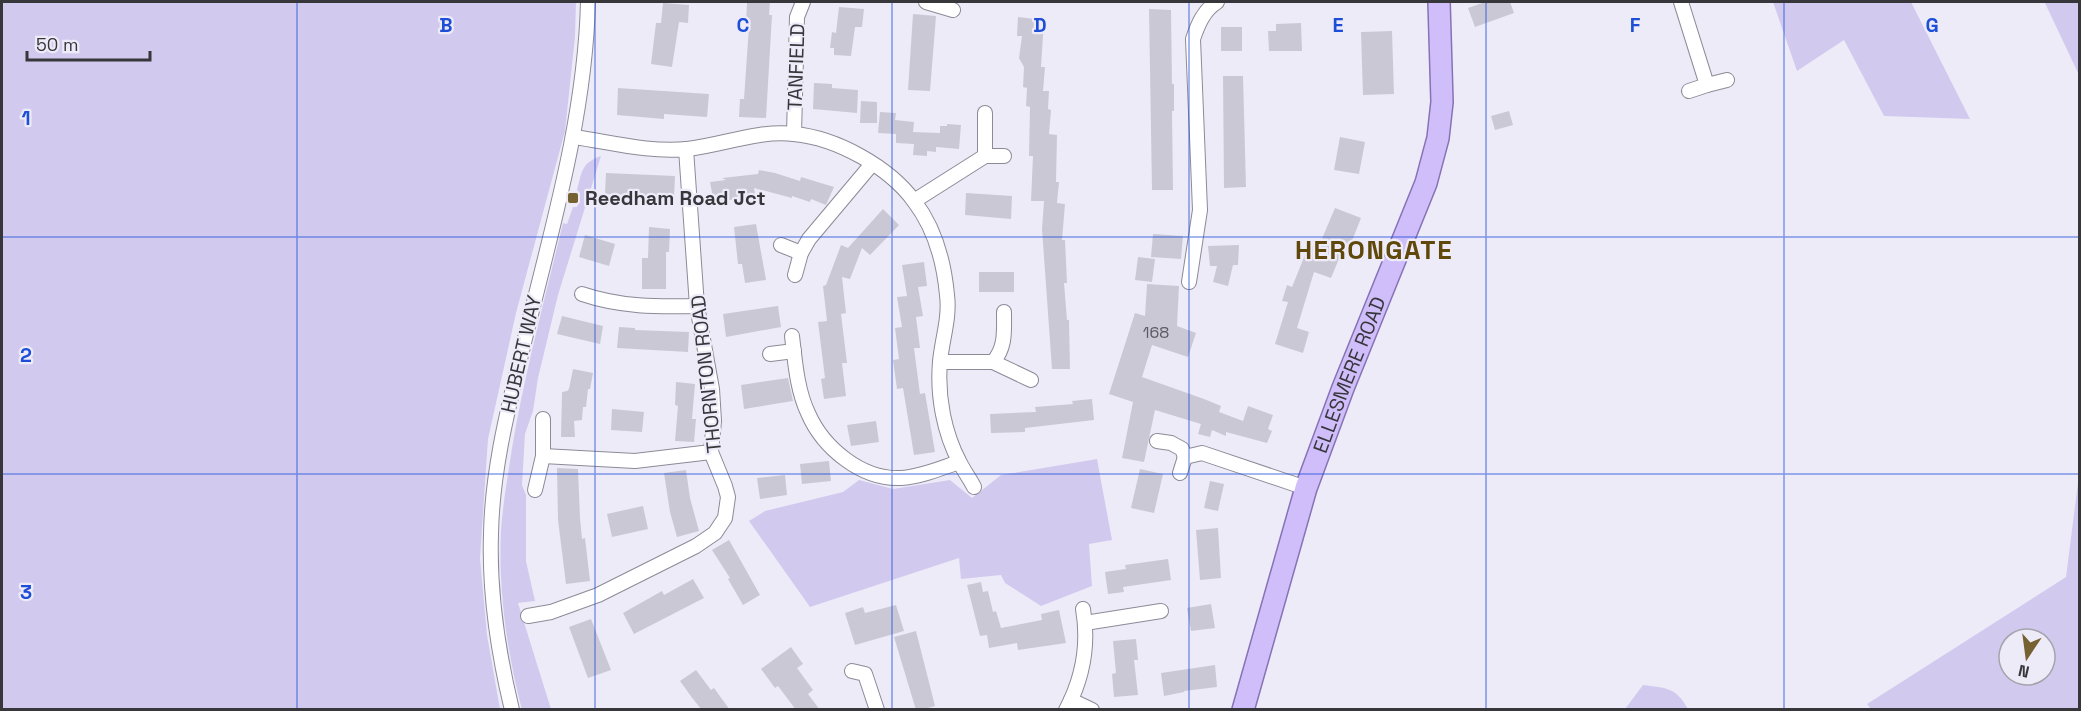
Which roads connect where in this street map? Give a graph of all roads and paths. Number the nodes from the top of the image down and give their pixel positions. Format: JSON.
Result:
{"nodes":[{"id":1,"x":588,"y":2,"type":"edge"},
{"id":2,"x":802,"y":2,"type":"edge"},
{"id":3,"x":926,"y":2,"type":"edge"},
{"id":4,"x":1217,"y":2,"type":"edge"},
{"id":5,"x":1439,"y":2,"type":"edge"},
{"id":6,"x":1681,"y":2,"type":"edge"},
{"id":7,"x":953,"y":10,"type":"dead end"},
{"id":8,"x":1727,"y":80,"type":"dead end"},
{"id":9,"x":1707,"y":86,"type":"junction"},
{"id":10,"x":1689,"y":91,"type":"dead end"},
{"id":11,"x":985,"y":113,"type":"dead end"},
{"id":12,"x":794,"y":134,"type":"junction"},
{"id":13,"x":574,"y":137,"type":"junction"},
{"id":14,"x":686,"y":149,"type":"junction"},
{"id":15,"x":985,"y":156,"type":"junction"},
{"id":16,"x":1004,"y":156,"type":"dead end"},
{"id":17,"x":872,"y":164,"type":"junction"},
{"id":18,"x":914,"y":201,"type":"junction"},
{"id":19,"x":781,"y":245,"type":"dead end"},
{"id":20,"x":801,"y":253,"type":"junction"},
{"id":21,"x":795,"y":275,"type":"dead end"},
{"id":22,"x":1189,"y":282,"type":"dead end"},
{"id":23,"x":582,"y":294,"type":"dead end"},
{"id":24,"x":697,"y":306,"type":"junction"},
{"id":25,"x":1004,"y":312,"type":"dead end"},
{"id":26,"x":792,"y":336,"type":"dead end"},
{"id":27,"x":794,"y":351,"type":"junction"},
{"id":28,"x":770,"y":354,"type":"dead end"},
{"id":29,"x":940,"y":362,"type":"junction"},
{"id":30,"x":993,"y":362,"type":"junction"},
{"id":31,"x":1031,"y":380,"type":"dead end"},
{"id":32,"x":543,"y":419,"type":"dead end"},
{"id":33,"x":1157,"y":441,"type":"dead end"},
{"id":34,"x":711,"y":452,"type":"junction"},
{"id":35,"x":543,"y":456,"type":"junction"},
{"id":36,"x":1185,"y":458,"type":"junction"},
{"id":37,"x":959,"y":462,"type":"junction"},
{"id":38,"x":1180,"y":474,"type":"dead end"},
{"id":39,"x":974,"y":487,"type":"dead end"},
{"id":40,"x":1306,"y":488,"type":"junction"},
{"id":41,"x":535,"y":490,"type":"dead end"},
{"id":42,"x":1161,"y":611,"type":"dead end"},
{"id":43,"x":528,"y":616,"type":"dead end"},
{"id":44,"x":852,"y":671,"type":"dead end"},
{"id":45,"x":1069,"y":705,"type":"edge"},
{"id":46,"x":512,"y":710,"type":"edge"},
{"id":47,"x":877,"y":710,"type":"edge"},
{"id":48,"x":1092,"y":710,"type":"edge"},
{"id":49,"x":1243,"y":710,"type":"edge"}],
"edges":[{"from":1,"to":13,"type":"street","name":"HUBERT WAY"},
{"from":2,"to":12,"type":"street","name":"TANFIELD"},
{"from":3,"to":7,"type":"street"},
{"from":4,"to":22,"type":"street"},
{"from":5,"to":40,"type":"main road","name":"ELLESMERE ROAD"},
{"from":6,"to":9,"type":"street"},
{"from":8,"to":9,"type":"street"},
{"from":9,"to":10,"type":"street"},
{"from":11,"to":15,"type":"street"},
{"from":12,"to":14,"type":"street"},
{"from":12,"to":17,"type":"street"},
{"from":13,"to":14,"type":"street"},
{"from":13,"to":46,"type":"street","name":"HUBERT WAY"},
{"from":14,"to":24,"type":"street","name":"THORNTON ROAD"},
{"from":15,"to":16,"type":"street"},
{"from":15,"to":18,"type":"street"},
{"from":17,"to":18,"type":"street"},
{"from":17,"to":20,"type":"street"},
{"from":18,"to":29,"type":"street"},
{"from":19,"to":20,"type":"street"},
{"from":20,"to":21,"type":"street"},
{"from":23,"to":24,"type":"street"},
{"from":24,"to":34,"type":"street","name":"THORNTON ROAD"},
{"from":25,"to":30,"type":"street"},
{"from":26,"to":27,"type":"street"},
{"from":27,"to":28,"type":"street"},
{"from":27,"to":37,"type":"street"},
{"from":29,"to":30,"type":"street"},
{"from":29,"to":37,"type":"street"},
{"from":30,"to":31,"type":"street"},
{"from":32,"to":35,"type":"street"},
{"from":33,"to":36,"type":"street"},
{"from":34,"to":35,"type":"street"},
{"from":34,"to":43,"type":"street","name":"THORNTON ROAD"},
{"from":35,"to":41,"type":"street"},
{"from":36,"to":38,"type":"street"},
{"from":36,"to":40,"type":"street"},
{"from":37,"to":39,"type":"street"},
{"from":40,"to":49,"type":"main road","name":"ELLESMERE ROAD"},
{"from":42,"to":45,"type":"street"},
{"from":44,"to":47,"type":"street"},
{"from":45,"to":48,"type":"street"}]}
